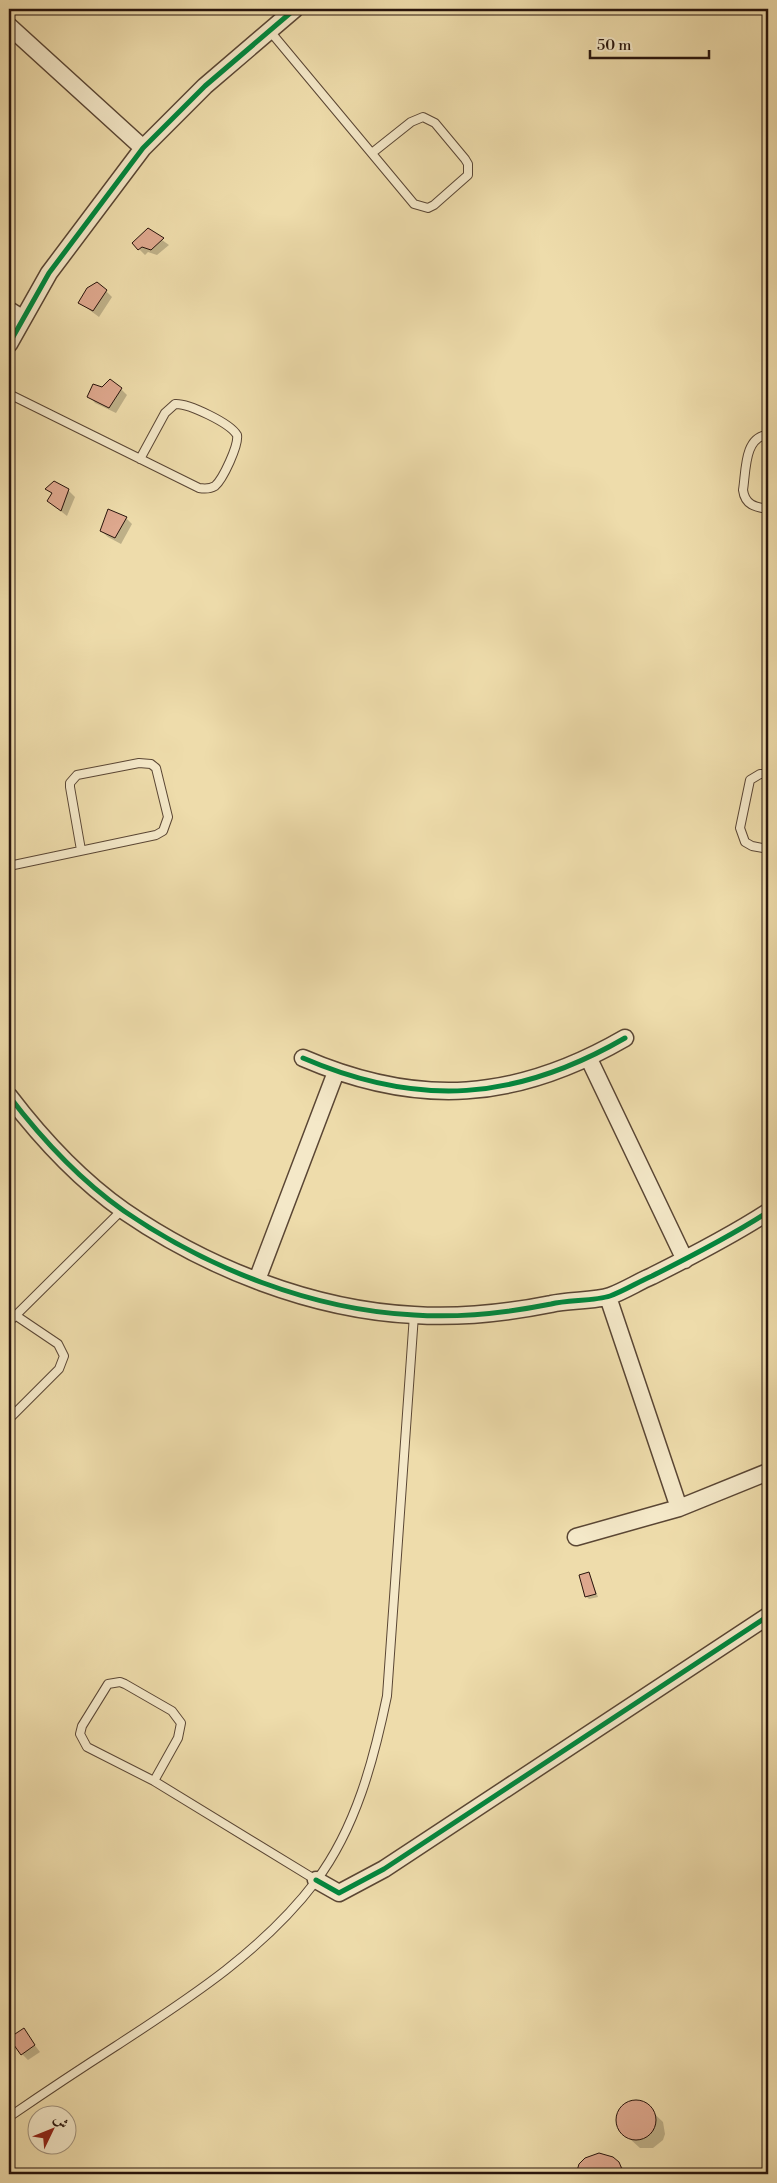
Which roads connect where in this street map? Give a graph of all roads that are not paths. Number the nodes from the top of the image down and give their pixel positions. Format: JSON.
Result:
{"nodes":[{"id":1,"x":296,"y":9,"type":"edge"},
{"id":2,"x":9,"y":26,"type":"edge"},
{"id":3,"x":269,"y":30,"type":"junction"},
{"id":4,"x":143,"y":148,"type":"junction"},
{"id":5,"x":372,"y":153,"type":"junction"},
{"id":6,"x":15,"y":314,"type":"edge"},
{"id":7,"x":9,"y":344,"type":"edge"},
{"id":8,"x":9,"y":394,"type":"edge"},
{"id":9,"x":768,"y":435,"type":"edge"},
{"id":10,"x":140,"y":459,"type":"junction"},
{"id":11,"x":768,"y":509,"type":"edge"},
{"id":12,"x":768,"y":774,"type":"edge"},
{"id":13,"x":768,"y":849,"type":"edge"},
{"id":14,"x":80,"y":850,"type":"junction"},
{"id":15,"x":9,"y":866,"type":"edge"},
{"id":16,"x":626,"y":1038,"type":"dead end"},
{"id":17,"x":303,"y":1058,"type":"dead end"},
{"id":18,"x":589,"y":1059,"type":"junction"},
{"id":19,"x":336,"y":1072,"type":"junction"},
{"id":20,"x":9,"y":1096,"type":"edge"},
{"id":21,"x":122,"y":1210,"type":"junction"},
{"id":22,"x":768,"y":1212,"type":"edge"},
{"id":23,"x":685,"y":1260,"type":"junction"},
{"id":24,"x":257,"y":1280,"type":"junction"},
{"id":25,"x":608,"y":1297,"type":"junction"},
{"id":26,"x":414,"y":1315,"type":"junction"},
{"id":27,"x":12,"y":1319,"type":"edge"},
{"id":28,"x":9,"y":1419,"type":"edge"},
{"id":29,"x":768,"y":1472,"type":"edge"},
{"id":30,"x":679,"y":1508,"type":"junction"},
{"id":31,"x":576,"y":1536,"type":"dead end"},
{"id":32,"x":768,"y":1616,"type":"edge"},
{"id":33,"x":154,"y":1781,"type":"junction"},
{"id":34,"x":316,"y":1880,"type":"junction"},
{"id":35,"x":9,"y":2117,"type":"edge"}],
"edges":[{"from":1,"to":3,"type":"street"},
{"from":2,"to":4,"type":"street"},
{"from":3,"to":4,"type":"street"},
{"from":3,"to":5,"type":"lane"},
{"from":4,"to":6,"type":"street"},
{"from":5,"to":5,"type":"lane"},
{"from":6,"to":7,"type":"street"},
{"from":8,"to":10,"type":"lane"},
{"from":9,"to":11,"type":"lane"},
{"from":10,"to":10,"type":"lane"},
{"from":12,"to":13,"type":"lane"},
{"from":14,"to":14,"type":"lane"},
{"from":14,"to":15,"type":"lane"},
{"from":16,"to":18,"type":"street"},
{"from":17,"to":19,"type":"street"},
{"from":18,"to":19,"type":"street"},
{"from":18,"to":23,"type":"street"},
{"from":19,"to":24,"type":"street"},
{"from":20,"to":21,"type":"street"},
{"from":21,"to":24,"type":"street"},
{"from":21,"to":27,"type":"lane"},
{"from":22,"to":23,"type":"street"},
{"from":23,"to":25,"type":"street"},
{"from":24,"to":26,"type":"street"},
{"from":25,"to":26,"type":"street"},
{"from":25,"to":30,"type":"street"},
{"from":26,"to":34,"type":"lane"},
{"from":27,"to":28,"type":"lane"},
{"from":29,"to":30,"type":"street"},
{"from":30,"to":31,"type":"street"},
{"from":32,"to":34,"type":"street"},
{"from":33,"to":33,"type":"lane"},
{"from":33,"to":34,"type":"lane"},
{"from":34,"to":35,"type":"lane"}]}
